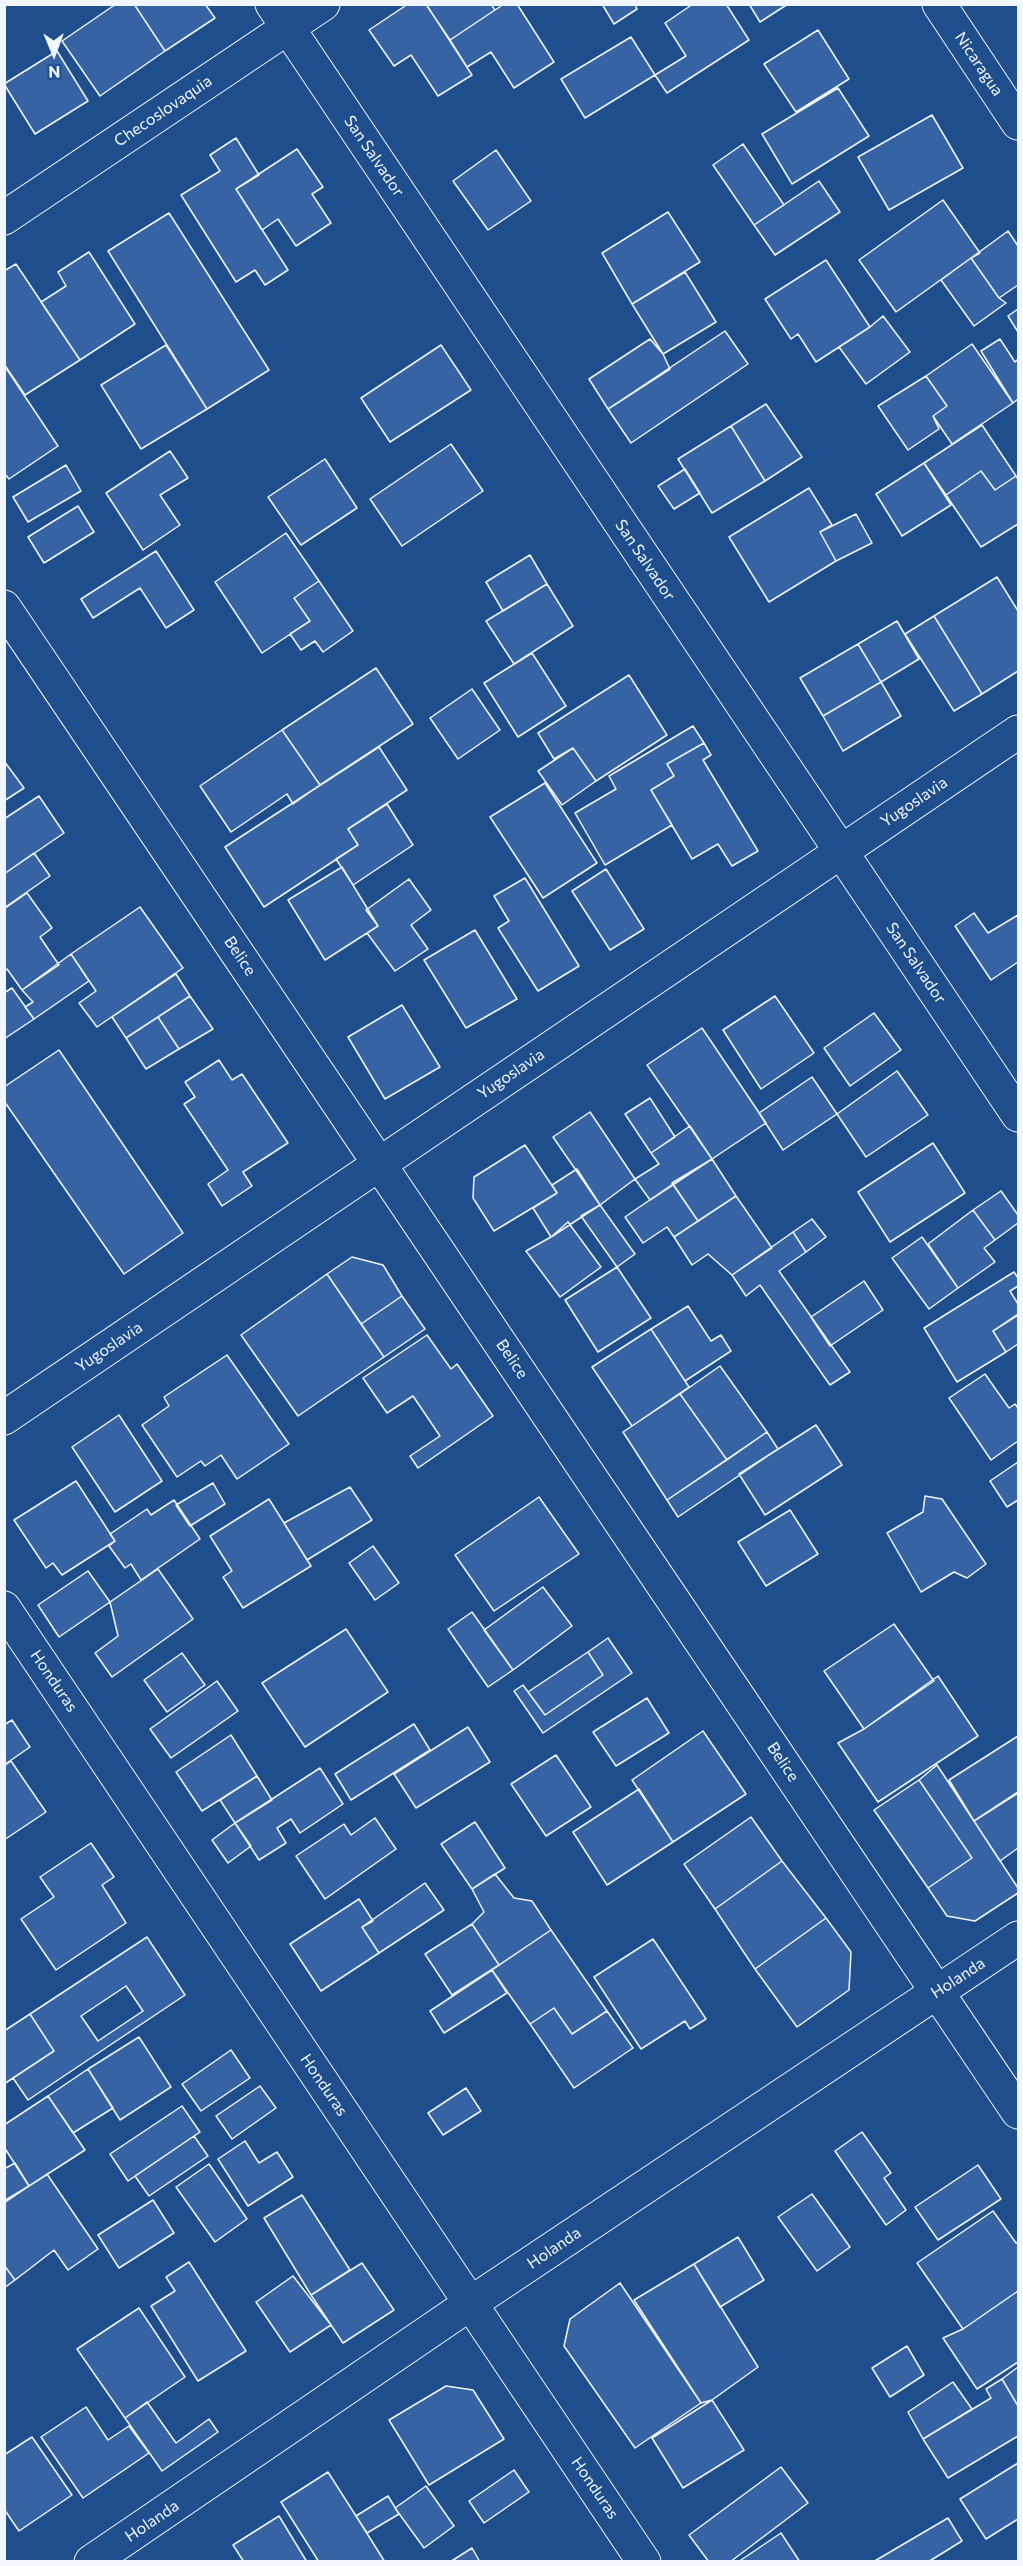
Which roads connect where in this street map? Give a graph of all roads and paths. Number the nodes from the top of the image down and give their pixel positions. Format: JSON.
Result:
{"nodes":[{"id":1,"x":322,"y":4,"type":"edge"},
{"id":2,"x":939,"y":4,"type":"edge"},
{"id":3,"x":280,"y":16,"type":"edge"},
{"id":4,"x":1018,"y":123,"type":"edge"},
{"id":5,"x":4,"y":218,"type":"edge"},
{"id":6,"x":4,"y":607,"type":"edge"},
{"id":7,"x":1018,"y":732,"type":"edge"},
{"id":8,"x":841,"y":851,"type":"junction"},
{"id":9,"x":1018,"y":1115,"type":"edge"},
{"id":10,"x":380,"y":1163,"type":"junction"},
{"id":11,"x":4,"y":1418,"type":"edge"},
{"id":12,"x":4,"y":1608,"type":"edge"},
{"id":13,"x":1018,"y":1938,"type":"edge"},
{"id":14,"x":937,"y":1991,"type":"junction"},
{"id":15,"x":1018,"y":2112,"type":"edge"},
{"id":16,"x":471,"y":2303,"type":"junction"},
{"id":17,"x":91,"y":2562,"type":"edge"},
{"id":18,"x":644,"y":2562,"type":"edge"}],
"edges":[{"from":1,"to":3,"type":"street","name":"Checoslovaquia"},
{"from":2,"to":4,"type":"street","name":"Nicaragua"},
{"from":3,"to":5,"type":"street","name":"Checoslovaquia"},
{"from":3,"to":8,"type":"street","name":"San Salvador"},
{"from":6,"to":10,"type":"street","name":"Belice"},
{"from":7,"to":8,"type":"street","name":"Yugoslavia"},
{"from":8,"to":9,"type":"street","name":"San Salvador"},
{"from":8,"to":10,"type":"street","name":"Yugoslavia"},
{"from":10,"to":11,"type":"street","name":"Yugoslavia"},
{"from":10,"to":14,"type":"street","name":"Belice"},
{"from":12,"to":16,"type":"street","name":"Honduras"},
{"from":13,"to":14,"type":"street","name":"Holanda"},
{"from":14,"to":15,"type":"street","name":"Belice"},
{"from":14,"to":16,"type":"street","name":"Holanda"},
{"from":16,"to":17,"type":"street","name":"Holanda"},
{"from":16,"to":18,"type":"street","name":"Honduras"}]}
